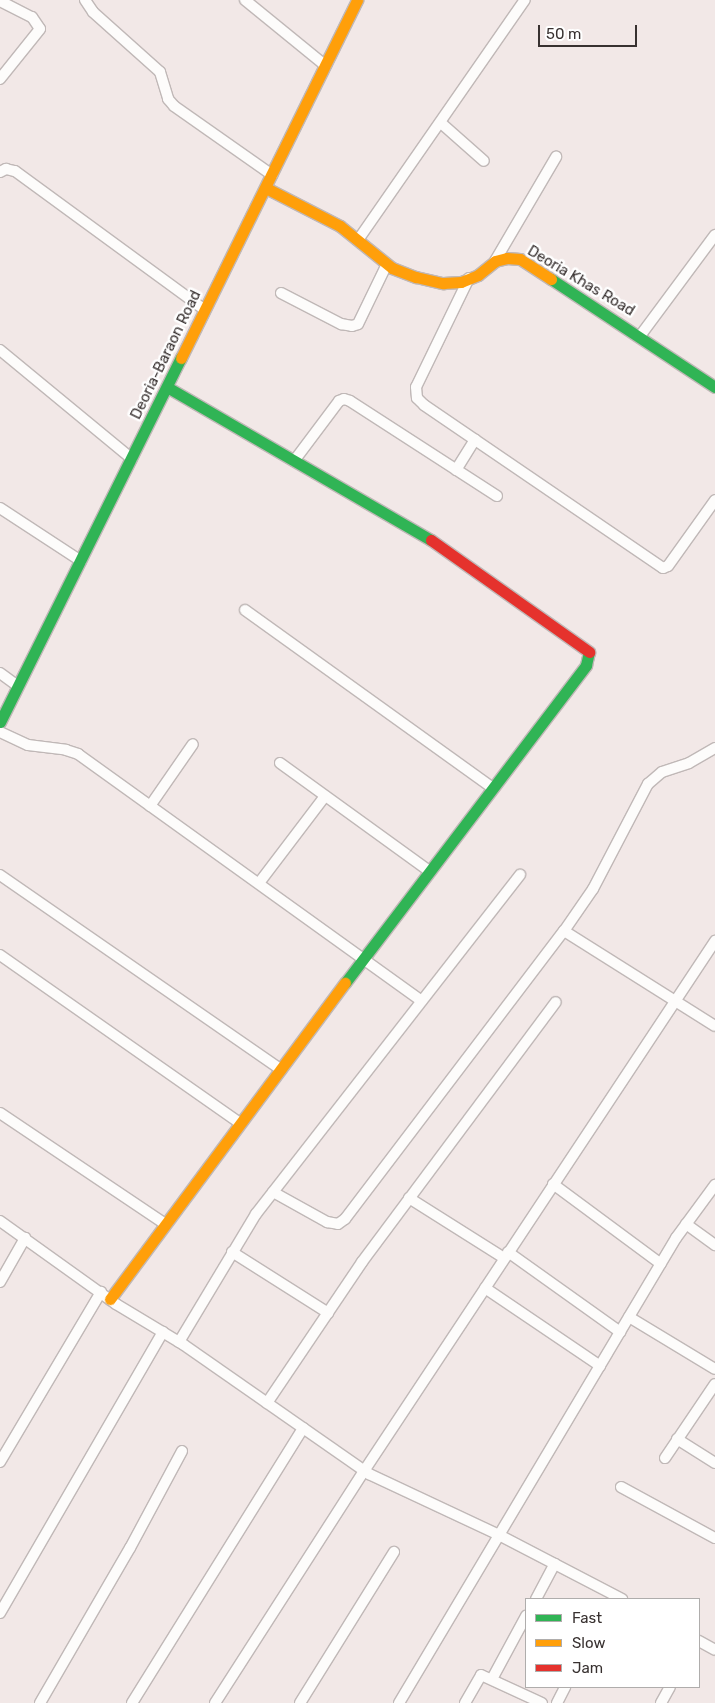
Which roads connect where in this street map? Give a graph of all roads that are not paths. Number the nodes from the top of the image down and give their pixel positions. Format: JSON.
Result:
{"nodes":[{"id":1,"x":85,"y":0,"type":"edge"},
{"id":2,"x":244,"y":0,"type":"edge"},
{"id":3,"x":357,"y":0,"type":"edge"},
{"id":4,"x":525,"y":0,"type":"edge"},
{"id":5,"x":0,"y":2,"type":"edge"},
{"id":6,"x":326,"y":66,"type":"junction"},
{"id":7,"x":0,"y":79,"type":"edge"},
{"id":8,"x":440,"y":124,"type":"junction"},
{"id":9,"x":556,"y":157,"type":"dead end"},
{"id":10,"x":484,"y":161,"type":"dead end"},
{"id":11,"x":0,"y":172,"type":"edge"},
{"id":12,"x":272,"y":175,"type":"junction"},
{"id":13,"x":266,"y":188,"type":"junction"},
{"id":14,"x":715,"y":235,"type":"edge"},
{"id":15,"x":358,"y":240,"type":"junction"},
{"id":16,"x":495,"y":261,"type":"junction"},
{"id":17,"x":387,"y":264,"type":"junction"},
{"id":18,"x":469,"y":278,"type":"junction"},
{"id":19,"x":281,"y":293,"type":"dead end"},
{"id":20,"x":205,"y":310,"type":"junction"},
{"id":21,"x":640,"y":336,"type":"junction"},
{"id":22,"x":0,"y":350,"type":"edge"},
{"id":23,"x":715,"y":387,"type":"edge"},
{"id":24,"x":167,"y":388,"type":"junction"},
{"id":25,"x":475,"y":440,"type":"junction"},
{"id":26,"x":132,"y":459,"type":"junction"},
{"id":27,"x":294,"y":461,"type":"junction"},
{"id":28,"x":456,"y":470,"type":"junction"},
{"id":29,"x":497,"y":496,"type":"dead end"},
{"id":30,"x":715,"y":500,"type":"edge"},
{"id":31,"x":0,"y":508,"type":"edge"},
{"id":32,"x":81,"y":561,"type":"junction"},
{"id":33,"x":245,"y":610,"type":"dead end"},
{"id":34,"x":0,"y":673,"type":"edge"},
{"id":35,"x":18,"y":686,"type":"junction"},
{"id":36,"x":0,"y":722,"type":"edge"},
{"id":37,"x":0,"y":732,"type":"edge"},
{"id":38,"x":193,"y":744,"type":"dead end"},
{"id":39,"x":715,"y":748,"type":"edge"},
{"id":40,"x":280,"y":763,"type":"dead end"},
{"id":41,"x":493,"y":788,"type":"junction"},
{"id":42,"x":326,"y":796,"type":"junction"},
{"id":43,"x":150,"y":806,"type":"junction"},
{"id":44,"x":429,"y":871,"type":"junction"},
{"id":45,"x":0,"y":875,"type":"edge"},
{"id":46,"x":520,"y":875,"type":"dead end"},
{"id":47,"x":259,"y":884,"type":"junction"},
{"id":48,"x":564,"y":932,"type":"junction"},
{"id":49,"x":715,"y":940,"type":"edge"},
{"id":50,"x":0,"y":954,"type":"edge"},
{"id":51,"x":364,"y":958,"type":"junction"},
{"id":52,"x":422,"y":1001,"type":"junction"},
{"id":53,"x":675,"y":1001,"type":"junction"},
{"id":54,"x":556,"y":1002,"type":"dead end"},
{"id":55,"x":715,"y":1026,"type":"edge"},
{"id":56,"x":280,"y":1069,"type":"junction"},
{"id":57,"x":0,"y":1113,"type":"edge"},
{"id":58,"x":240,"y":1123,"type":"junction"},
{"id":59,"x":553,"y":1184,"type":"junction"},
{"id":60,"x":715,"y":1185,"type":"edge"},
{"id":61,"x":273,"y":1192,"type":"junction"},
{"id":62,"x":409,"y":1198,"type":"junction"},
{"id":63,"x":0,"y":1221,"type":"edge"},
{"id":64,"x":165,"y":1224,"type":"junction"},
{"id":65,"x":686,"y":1224,"type":"junction"},
{"id":66,"x":25,"y":1238,"type":"junction"},
{"id":67,"x":715,"y":1245,"type":"edge"},
{"id":68,"x":232,"y":1252,"type":"junction"},
{"id":69,"x":506,"y":1255,"type":"junction"},
{"id":70,"x":660,"y":1264,"type":"junction"},
{"id":71,"x":0,"y":1282,"type":"edge"},
{"id":72,"x":484,"y":1288,"type":"junction"},
{"id":73,"x":105,"y":1296,"type":"junction"},
{"id":74,"x":328,"y":1313,"type":"junction"},
{"id":75,"x":629,"y":1317,"type":"junction"},
{"id":76,"x":163,"y":1332,"type":"junction"},
{"id":77,"x":620,"y":1332,"type":"junction"},
{"id":78,"x":179,"y":1342,"type":"junction"},
{"id":79,"x":600,"y":1366,"type":"junction"},
{"id":80,"x":715,"y":1369,"type":"edge"},
{"id":81,"x":715,"y":1384,"type":"edge"},
{"id":82,"x":268,"y":1403,"type":"junction"},
{"id":83,"x":302,"y":1428,"type":"junction"},
{"id":84,"x":677,"y":1439,"type":"junction"},
{"id":85,"x":182,"y":1451,"type":"dead end"},
{"id":86,"x":665,"y":1458,"type":"dead end"},
{"id":87,"x":0,"y":1462,"type":"edge"},
{"id":88,"x":715,"y":1463,"type":"edge"},
{"id":89,"x":364,"y":1471,"type":"junction"},
{"id":90,"x":621,"y":1487,"type":"dead end"},
{"id":91,"x":499,"y":1535,"type":"junction"},
{"id":92,"x":715,"y":1538,"type":"edge"},
{"id":93,"x":394,"y":1552,"type":"dead end"},
{"id":94,"x":555,"y":1564,"type":"junction"},
{"id":95,"x":537,"y":1598,"type":"edge"},
{"id":96,"x":616,"y":1598,"type":"edge"},
{"id":97,"x":0,"y":1613,"type":"edge"},
{"id":98,"x":525,"y":1618,"type":"edge"},
{"id":99,"x":700,"y":1642,"type":"edge"},
{"id":100,"x":715,"y":1650,"type":"edge"},
{"id":101,"x":492,"y":1679,"type":"junction"},
{"id":102,"x":564,"y":1688,"type":"edge"},
{"id":103,"x":670,"y":1688,"type":"edge"},
{"id":104,"x":40,"y":1703,"type":"edge"},
{"id":105,"x":132,"y":1703,"type":"edge"},
{"id":106,"x":215,"y":1703,"type":"edge"},
{"id":107,"x":300,"y":1703,"type":"edge"},
{"id":108,"x":400,"y":1703,"type":"edge"},
{"id":109,"x":465,"y":1703,"type":"edge"},
{"id":110,"x":542,"y":1703,"type":"edge"},
{"id":111,"x":557,"y":1703,"type":"edge"},
{"id":112,"x":662,"y":1703,"type":"edge"}],
"edges":[{"from":1,"to":12,"type":"street"},
{"from":2,"to":6,"type":"street"},
{"from":3,"to":6,"type":"street","name":"Deoria-Baraon Road"},
{"from":4,"to":8,"type":"street"},
{"from":5,"to":7,"type":"street"},
{"from":6,"to":12,"type":"street","name":"Deoria-Baraon Road"},
{"from":8,"to":10,"type":"street"},
{"from":8,"to":15,"type":"street"},
{"from":9,"to":16,"type":"street"},
{"from":11,"to":20,"type":"street"},
{"from":12,"to":13,"type":"street","name":"Deoria-Baraon Road"},
{"from":13,"to":15,"type":"street"},
{"from":13,"to":20,"type":"street","name":"Deoria-Baraon Road"},
{"from":14,"to":21,"type":"street"},
{"from":15,"to":17,"type":"street"},
{"from":16,"to":18,"type":"street"},
{"from":16,"to":21,"type":"street","name":"Deoria Khas Road"},
{"from":17,"to":18,"type":"street"},
{"from":17,"to":19,"type":"street"},
{"from":18,"to":25,"type":"street"},
{"from":20,"to":24,"type":"street","name":"Deoria-Baraon Road"},
{"from":21,"to":23,"type":"street","name":"Deoria Khas Road"},
{"from":22,"to":26,"type":"street"},
{"from":24,"to":26,"type":"street","name":"Deoria-Baraon Road"},
{"from":24,"to":27,"type":"street"},
{"from":25,"to":28,"type":"street"},
{"from":25,"to":30,"type":"street"},
{"from":26,"to":32,"type":"street","name":"Deoria-Baraon Road"},
{"from":27,"to":28,"type":"street"},
{"from":27,"to":41,"type":"street"},
{"from":28,"to":29,"type":"street"},
{"from":31,"to":32,"type":"street"},
{"from":32,"to":35,"type":"street","name":"Deoria-Baraon Road"},
{"from":33,"to":41,"type":"street"},
{"from":34,"to":35,"type":"street"},
{"from":35,"to":36,"type":"street","name":"Deoria-Baraon Road"},
{"from":37,"to":43,"type":"street"},
{"from":38,"to":43,"type":"street"},
{"from":39,"to":48,"type":"street"},
{"from":40,"to":42,"type":"street"},
{"from":41,"to":44,"type":"street"},
{"from":42,"to":44,"type":"street"},
{"from":42,"to":47,"type":"street"},
{"from":43,"to":47,"type":"street"},
{"from":44,"to":51,"type":"street"},
{"from":45,"to":56,"type":"street"},
{"from":46,"to":52,"type":"street"},
{"from":47,"to":51,"type":"street"},
{"from":48,"to":53,"type":"street"},
{"from":48,"to":61,"type":"street"},
{"from":49,"to":53,"type":"street"},
{"from":50,"to":58,"type":"street"},
{"from":51,"to":52,"type":"street"},
{"from":51,"to":56,"type":"street"},
{"from":52,"to":61,"type":"street"},
{"from":53,"to":55,"type":"street"},
{"from":53,"to":59,"type":"street"},
{"from":54,"to":62,"type":"street"},
{"from":56,"to":58,"type":"street"},
{"from":57,"to":64,"type":"street"},
{"from":58,"to":64,"type":"street"},
{"from":59,"to":69,"type":"street"},
{"from":59,"to":70,"type":"street"},
{"from":60,"to":65,"type":"street"},
{"from":61,"to":68,"type":"street"},
{"from":62,"to":69,"type":"street"},
{"from":62,"to":74,"type":"street"},
{"from":63,"to":66,"type":"street"},
{"from":64,"to":73,"type":"street"},
{"from":65,"to":67,"type":"street"},
{"from":65,"to":70,"type":"street"},
{"from":66,"to":71,"type":"street"},
{"from":66,"to":73,"type":"street"},
{"from":68,"to":74,"type":"street"},
{"from":68,"to":78,"type":"street"},
{"from":69,"to":72,"type":"street"},
{"from":69,"to":77,"type":"street"},
{"from":70,"to":75,"type":"street"},
{"from":72,"to":79,"type":"street"},
{"from":72,"to":89,"type":"street"},
{"from":73,"to":76,"type":"street"},
{"from":73,"to":87,"type":"street"},
{"from":74,"to":82,"type":"street"},
{"from":75,"to":77,"type":"street"},
{"from":75,"to":80,"type":"street"},
{"from":76,"to":78,"type":"street"},
{"from":76,"to":97,"type":"street"},
{"from":77,"to":79,"type":"street"},
{"from":78,"to":82,"type":"street"},
{"from":79,"to":91,"type":"street"},
{"from":81,"to":84,"type":"street"},
{"from":82,"to":83,"type":"street"},
{"from":83,"to":89,"type":"street"},
{"from":83,"to":105,"type":"street"},
{"from":84,"to":86,"type":"street"},
{"from":84,"to":88,"type":"street"},
{"from":85,"to":104,"type":"street"},
{"from":89,"to":91,"type":"street"},
{"from":89,"to":106,"type":"street"},
{"from":90,"to":92,"type":"street"},
{"from":91,"to":94,"type":"street"},
{"from":91,"to":108,"type":"street"},
{"from":93,"to":107,"type":"street"},
{"from":94,"to":95,"type":"street"},
{"from":94,"to":96,"type":"street"},
{"from":98,"to":101,"type":"street"},
{"from":99,"to":100,"type":"street"},
{"from":101,"to":109,"type":"street"},
{"from":101,"to":110,"type":"street"},
{"from":102,"to":111,"type":"street"},
{"from":103,"to":112,"type":"street"}]}
